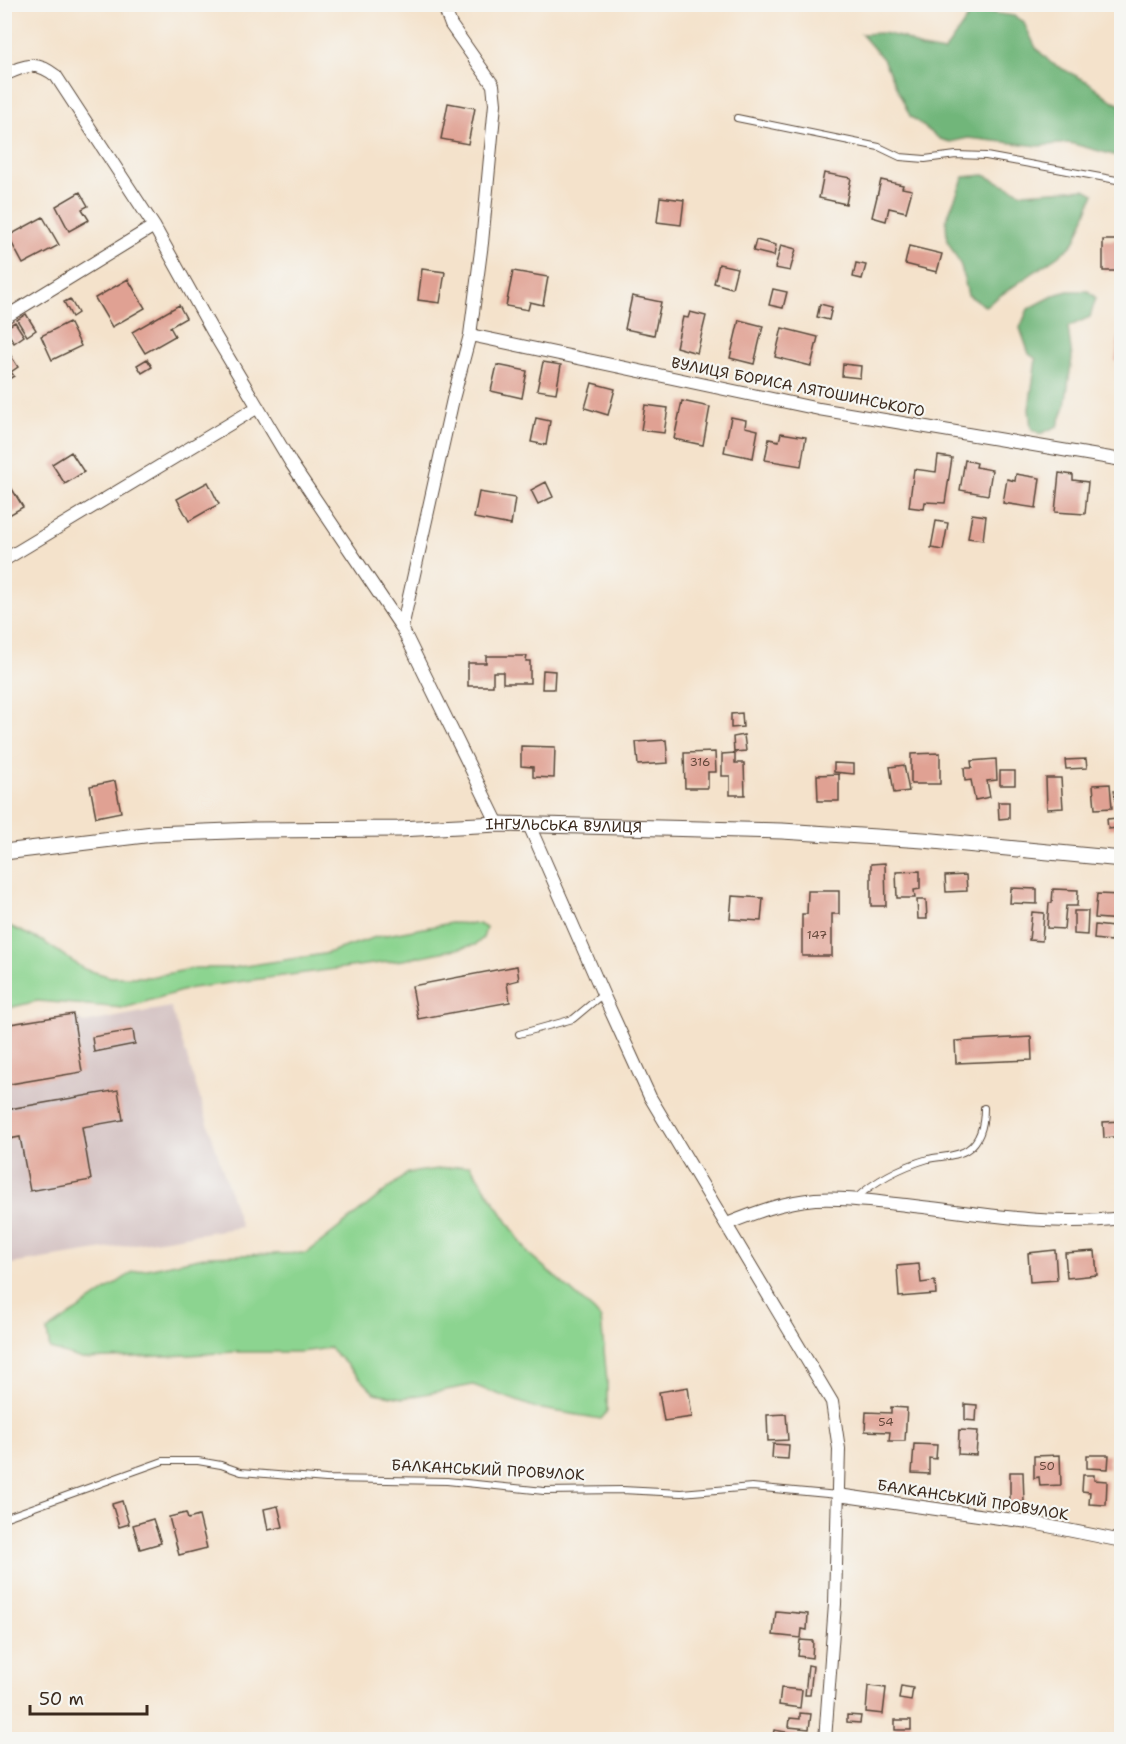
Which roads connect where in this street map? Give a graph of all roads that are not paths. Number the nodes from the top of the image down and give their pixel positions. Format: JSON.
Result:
{"nodes":[{"id":1,"x":443,"y":4,"type":"edge"},
{"id":2,"x":4,"y":75,"type":"edge"},
{"id":3,"x":737,"y":118,"type":"dead end"},
{"id":4,"x":1122,"y":181,"type":"edge"},
{"id":5,"x":154,"y":226,"type":"junction"},
{"id":6,"x":4,"y":318,"type":"edge"},
{"id":7,"x":470,"y":335,"type":"junction"},
{"id":8,"x":258,"y":407,"type":"junction"},
{"id":9,"x":1122,"y":460,"type":"edge"},
{"id":10,"x":4,"y":560,"type":"edge"},
{"id":11,"x":402,"y":628,"type":"junction"},
{"id":12,"x":498,"y":824,"type":"junction"},
{"id":13,"x":529,"y":825,"type":"junction"},
{"id":14,"x":4,"y":852,"type":"edge"},
{"id":15,"x":1122,"y":859,"type":"edge"},
{"id":16,"x":603,"y":994,"type":"junction"},
{"id":17,"x":519,"y":1034,"type":"dead end"},
{"id":18,"x":984,"y":1108,"type":"dead end"},
{"id":19,"x":855,"y":1199,"type":"junction"},
{"id":20,"x":1122,"y":1218,"type":"edge"},
{"id":21,"x":727,"y":1224,"type":"junction"},
{"id":22,"x":838,"y":1495,"type":"junction"},
{"id":23,"x":4,"y":1518,"type":"edge"},
{"id":24,"x":1122,"y":1541,"type":"edge"},
{"id":25,"x":825,"y":1740,"type":"edge"}],
"edges":[{"from":1,"to":7,"type":"street"},
{"from":2,"to":5,"type":"street"},
{"from":3,"to":4,"type":"lane"},
{"from":5,"to":6,"type":"street"},
{"from":5,"to":8,"type":"street"},
{"from":7,"to":9,"type":"street","name":"ВУЛИЦЯ БОРИСА ЛЯТОШИНСЬКОГО"},
{"from":7,"to":11,"type":"street"},
{"from":8,"to":10,"type":"street"},
{"from":8,"to":11,"type":"street"},
{"from":11,"to":12,"type":"street"},
{"from":12,"to":13,"type":"street","name":"ІНГУЛЬСЬКА ВУЛИЦЯ"},
{"from":12,"to":14,"type":"street","name":"ІНГУЛЬСЬКА ВУЛИЦЯ"},
{"from":13,"to":15,"type":"street","name":"ІНГУЛЬСЬКА ВУЛИЦЯ"},
{"from":13,"to":16,"type":"street"},
{"from":16,"to":17,"type":"lane"},
{"from":16,"to":21,"type":"street"},
{"from":18,"to":19,"type":"lane"},
{"from":19,"to":20,"type":"street"},
{"from":19,"to":21,"type":"street"},
{"from":21,"to":22,"type":"street"},
{"from":22,"to":23,"type":"lane","name":"БАЛКАНСЬКИЙ ПРОВУЛОК"},
{"from":22,"to":24,"type":"street","name":"БАЛКАНСЬКИЙ ПРОВУЛОК"},
{"from":22,"to":25,"type":"street"}]}
